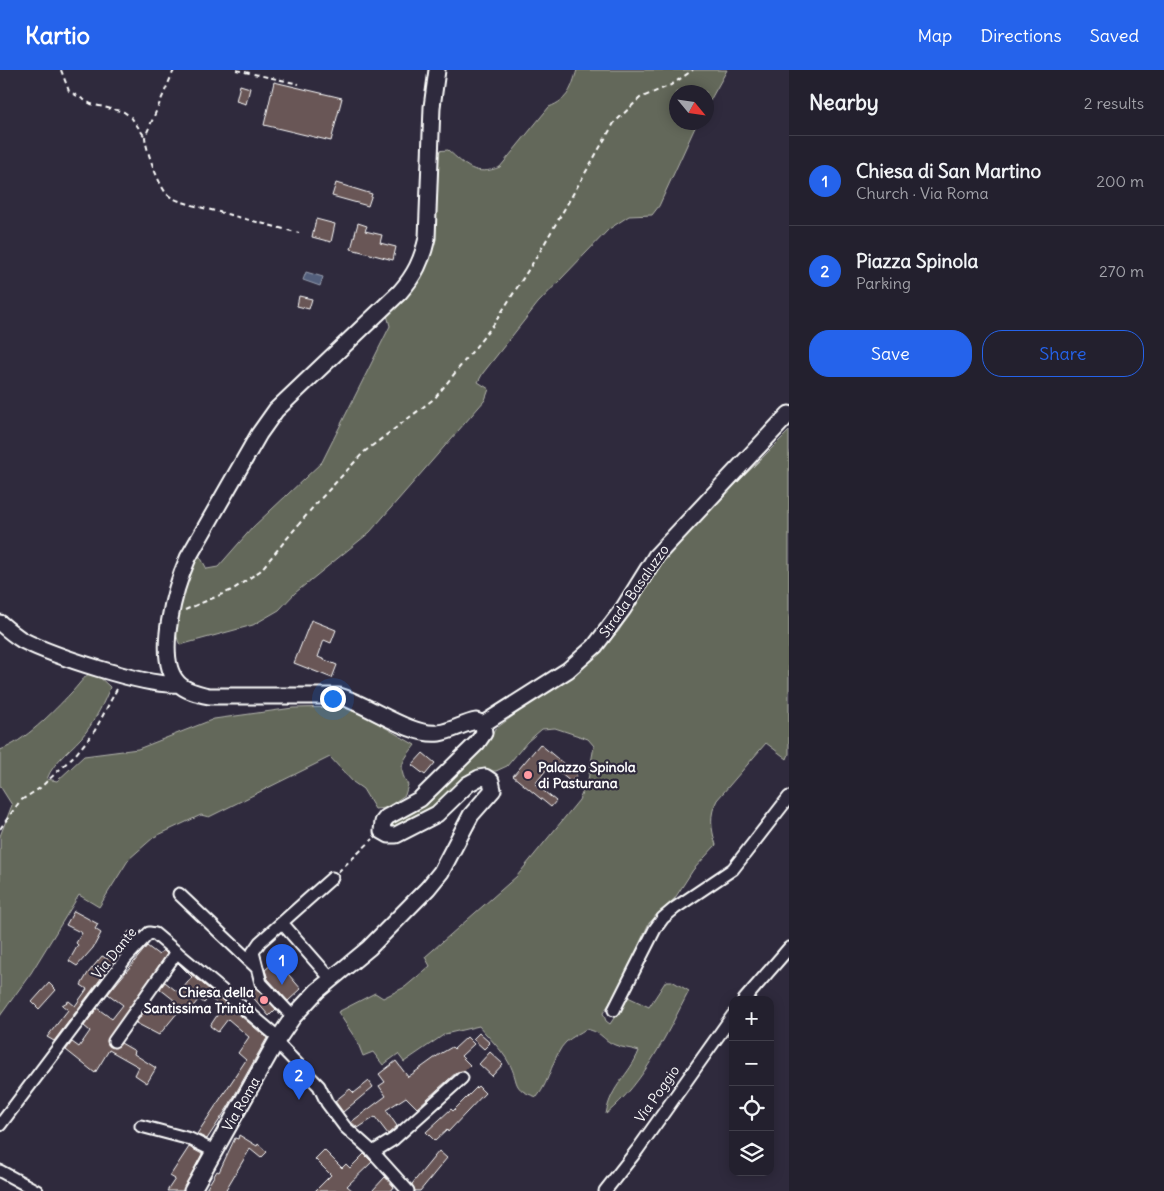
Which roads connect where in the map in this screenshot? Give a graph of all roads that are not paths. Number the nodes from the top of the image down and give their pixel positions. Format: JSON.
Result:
{"nodes":[{"id":1,"x":437,"y":70,"type":"edge"},
{"id":2,"x":789,"y":414,"type":"edge"},
{"id":3,"x":0,"y":624,"type":"edge"},
{"id":4,"x":178,"y":684,"type":"junction"},
{"id":5,"x":483,"y":724,"type":"junction"},
{"id":6,"x":789,"y":797,"type":"edge"},
{"id":7,"x":332,"y":878,"type":"road end"},
{"id":8,"x":179,"y":894,"type":"dead end"},
{"id":9,"x":282,"y":923,"type":"junction"},
{"id":10,"x":789,"y":948,"type":"edge"},
{"id":11,"x":177,"y":952,"type":"junction"},
{"id":12,"x":256,"y":967,"type":"junction"},
{"id":13,"x":332,"y":980,"type":"junction"},
{"id":14,"x":747,"y":996,"type":"edge"},
{"id":15,"x":614,"y":1010,"type":"dead end"},
{"id":16,"x":293,"y":1017,"type":"junction"},
{"id":17,"x":729,"y":1021,"type":"edge"},
{"id":18,"x":277,"y":1040,"type":"junction"},
{"id":19,"x":114,"y":1041,"type":"dead end"},
{"id":20,"x":462,"y":1078,"type":"dead end"},
{"id":21,"x":0,"y":1125,"type":"edge"},
{"id":22,"x":141,"y":1126,"type":"dead end"},
{"id":23,"x":214,"y":1151,"type":"junction"},
{"id":24,"x":373,"y":1152,"type":"junction"},
{"id":25,"x":0,"y":1171,"type":"edge"},
{"id":26,"x":405,"y":1188,"type":"edge"},
{"id":27,"x":37,"y":1191,"type":"edge"},
{"id":28,"x":192,"y":1191,"type":"edge"},
{"id":29,"x":605,"y":1191,"type":"edge"}],
"edges":[{"from":1,"to":4,"type":"main road"},
{"from":2,"to":5,"type":"main road","name":"Strada Basaluzzo"},
{"from":3,"to":4,"type":"main road"},
{"from":4,"to":5,"type":"main road"},
{"from":5,"to":13,"type":"main road","name":"Via Roma"},
{"from":6,"to":15,"type":"street"},
{"from":7,"to":9,"type":"street"},
{"from":8,"to":12,"type":"street"},
{"from":9,"to":12,"type":"street"},
{"from":9,"to":13,"type":"street"},
{"from":10,"to":14,"type":"street"},
{"from":11,"to":18,"type":"street","name":"Via Dante"},
{"from":11,"to":19,"type":"street"},
{"from":11,"to":21,"type":"street","name":"Via Dante"},
{"from":12,"to":16,"type":"street"},
{"from":13,"to":16,"type":"main road","name":"Via Roma"},
{"from":16,"to":18,"type":"main road","name":"Via Roma"},
{"from":17,"to":29,"type":"street","name":"Via Poggio"},
{"from":18,"to":23,"type":"main road","name":"Via Roma"},
{"from":18,"to":24,"type":"street","name":"Via Dante"},
{"from":20,"to":24,"type":"street"},
{"from":22,"to":23,"type":"street"},
{"from":23,"to":28,"type":"main road","name":"Via Roma"},
{"from":24,"to":26,"type":"street","name":"Via Dante"},
{"from":25,"to":27,"type":"street"}]}
